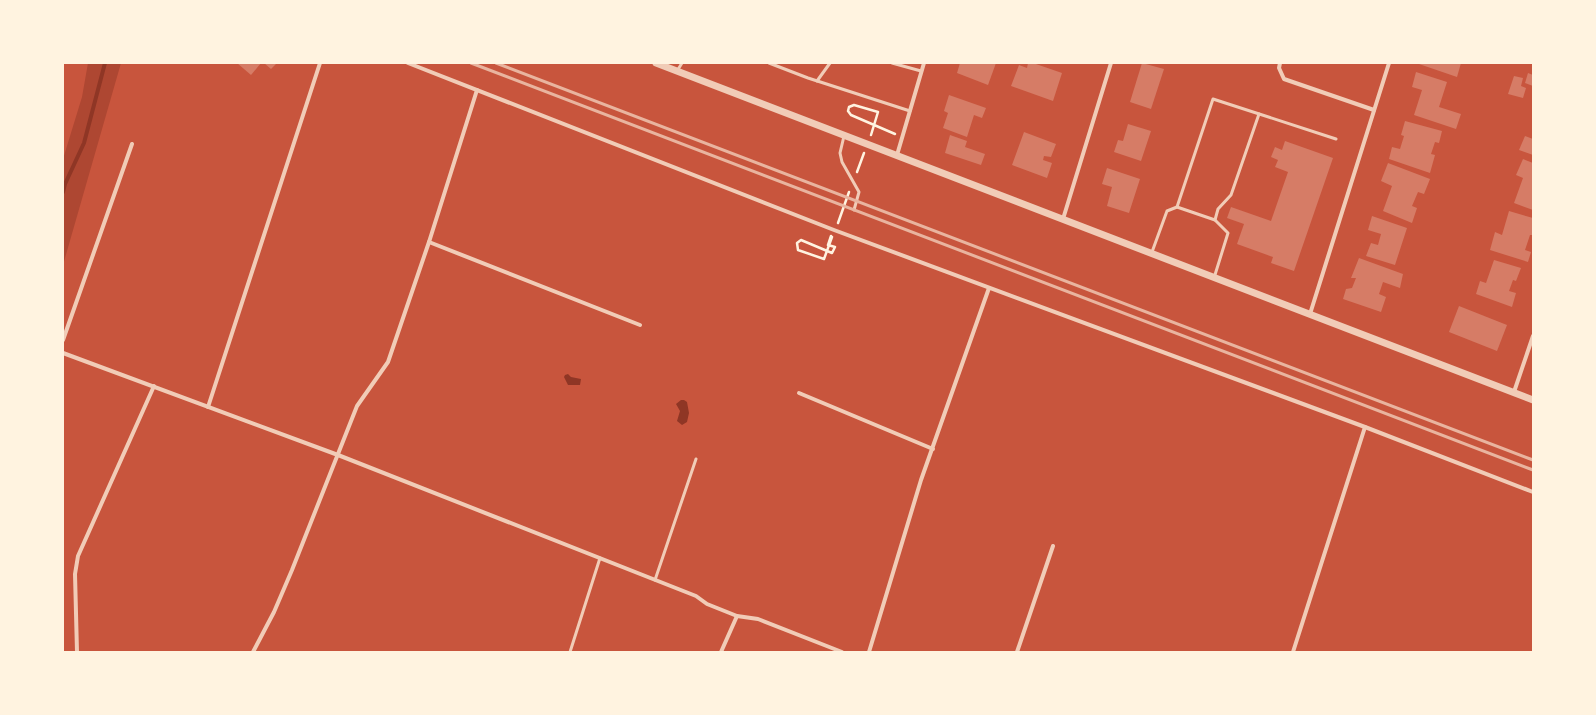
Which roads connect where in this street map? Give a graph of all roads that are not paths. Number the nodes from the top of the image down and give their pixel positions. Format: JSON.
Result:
{"nodes":[{"id":1,"x":320,"y":63,"type":"edge"},
{"id":2,"x":408,"y":63,"type":"edge"},
{"id":3,"x":656,"y":63,"type":"edge"},
{"id":4,"x":682,"y":63,"type":"edge"},
{"id":5,"x":769,"y":63,"type":"edge"},
{"id":6,"x":830,"y":63,"type":"edge"},
{"id":7,"x":892,"y":63,"type":"edge"},
{"id":8,"x":924,"y":63,"type":"edge"},
{"id":9,"x":1111,"y":63,"type":"edge"},
{"id":10,"x":1280,"y":63,"type":"edge"},
{"id":11,"x":1389,"y":63,"type":"edge"},
{"id":12,"x":677,"y":71,"type":"junction"},
{"id":13,"x":922,"y":71,"type":"junction"},
{"id":14,"x":817,"y":81,"type":"junction"},
{"id":15,"x":477,"y":90,"type":"junction"},
{"id":16,"x":1374,"y":110,"type":"junction"},
{"id":17,"x":910,"y":112,"type":"junction"},
{"id":18,"x":1259,"y":114,"type":"junction"},
{"id":19,"x":844,"y":136,"type":"junction"},
{"id":20,"x":1336,"y":139,"type":"dead end"},
{"id":21,"x":132,"y":144,"type":"dead end"},
{"id":22,"x":897,"y":156,"type":"junction"},
{"id":23,"x":1177,"y":207,"type":"junction"},
{"id":24,"x":854,"y":210,"type":"dead end"},
{"id":25,"x":1063,"y":220,"type":"junction"},
{"id":26,"x":1215,"y":220,"type":"junction"},
{"id":27,"x":429,"y":242,"type":"junction"},
{"id":28,"x":1151,"y":254,"type":"junction"},
{"id":29,"x":1214,"y":278,"type":"junction"},
{"id":30,"x":989,"y":288,"type":"junction"},
{"id":31,"x":1310,"y":314,"type":"junction"},
{"id":32,"x":640,"y":325,"type":"dead end"},
{"id":33,"x":1533,"y":336,"type":"edge"},
{"id":34,"x":63,"y":340,"type":"edge"},
{"id":35,"x":63,"y":353,"type":"edge"},
{"id":36,"x":154,"y":386,"type":"junction"},
{"id":37,"x":800,"y":392,"type":"dead end"},
{"id":38,"x":1514,"y":392,"type":"junction"},
{"id":39,"x":1533,"y":400,"type":"edge"},
{"id":40,"x":208,"y":407,"type":"junction"},
{"id":41,"x":1365,"y":427,"type":"junction"},
{"id":42,"x":933,"y":449,"type":"junction"},
{"id":43,"x":338,"y":455,"type":"junction"},
{"id":44,"x":696,"y":460,"type":"dead end"},
{"id":45,"x":1533,"y":492,"type":"edge"},
{"id":46,"x":1053,"y":546,"type":"dead end"},
{"id":47,"x":600,"y":558,"type":"junction"},
{"id":48,"x":655,"y":580,"type":"junction"},
{"id":49,"x":737,"y":616,"type":"junction"},
{"id":50,"x":77,"y":652,"type":"edge"},
{"id":51,"x":253,"y":652,"type":"edge"},
{"id":52,"x":570,"y":652,"type":"edge"},
{"id":53,"x":721,"y":652,"type":"edge"},
{"id":54,"x":842,"y":652,"type":"edge"},
{"id":55,"x":869,"y":652,"type":"edge"},
{"id":56,"x":1018,"y":652,"type":"edge"},
{"id":57,"x":1293,"y":652,"type":"edge"}],
"edges":[{"from":1,"to":40,"type":"street"},
{"from":2,"to":15,"type":"street"},
{"from":3,"to":12,"type":"street"},
{"from":4,"to":12,"type":"lane"},
{"from":5,"to":14,"type":"lane"},
{"from":6,"to":14,"type":"lane"},
{"from":7,"to":13,"type":"lane"},
{"from":8,"to":13,"type":"street"},
{"from":9,"to":25,"type":"street"},
{"from":10,"to":16,"type":"street"},
{"from":11,"to":16,"type":"street"},
{"from":12,"to":19,"type":"street"},
{"from":13,"to":17,"type":"street"},
{"from":14,"to":17,"type":"lane"},
{"from":15,"to":27,"type":"street"},
{"from":15,"to":30,"type":"street"},
{"from":16,"to":31,"type":"street"},
{"from":17,"to":22,"type":"street"},
{"from":18,"to":20,"type":"lane"},
{"from":18,"to":23,"type":"lane"},
{"from":18,"to":26,"type":"lane"},
{"from":19,"to":22,"type":"street"},
{"from":19,"to":24,"type":"lane"},
{"from":21,"to":34,"type":"street"},
{"from":22,"to":25,"type":"street"},
{"from":23,"to":26,"type":"lane"},
{"from":23,"to":28,"type":"lane"},
{"from":25,"to":28,"type":"street"},
{"from":26,"to":29,"type":"lane"},
{"from":27,"to":32,"type":"street"},
{"from":27,"to":43,"type":"street"},
{"from":28,"to":29,"type":"street"},
{"from":29,"to":31,"type":"street"},
{"from":30,"to":41,"type":"street"},
{"from":30,"to":42,"type":"street"},
{"from":31,"to":38,"type":"street"},
{"from":33,"to":38,"type":"street"},
{"from":35,"to":36,"type":"street"},
{"from":36,"to":40,"type":"street"},
{"from":36,"to":50,"type":"street"},
{"from":37,"to":42,"type":"street"},
{"from":38,"to":39,"type":"street"},
{"from":40,"to":43,"type":"street"},
{"from":41,"to":45,"type":"street"},
{"from":41,"to":57,"type":"street"},
{"from":42,"to":55,"type":"street"},
{"from":43,"to":47,"type":"street"},
{"from":43,"to":51,"type":"street"},
{"from":44,"to":48,"type":"lane"},
{"from":46,"to":56,"type":"street"},
{"from":47,"to":48,"type":"street"},
{"from":47,"to":52,"type":"lane"},
{"from":48,"to":49,"type":"street"},
{"from":49,"to":53,"type":"street"},
{"from":49,"to":54,"type":"street"}]}
